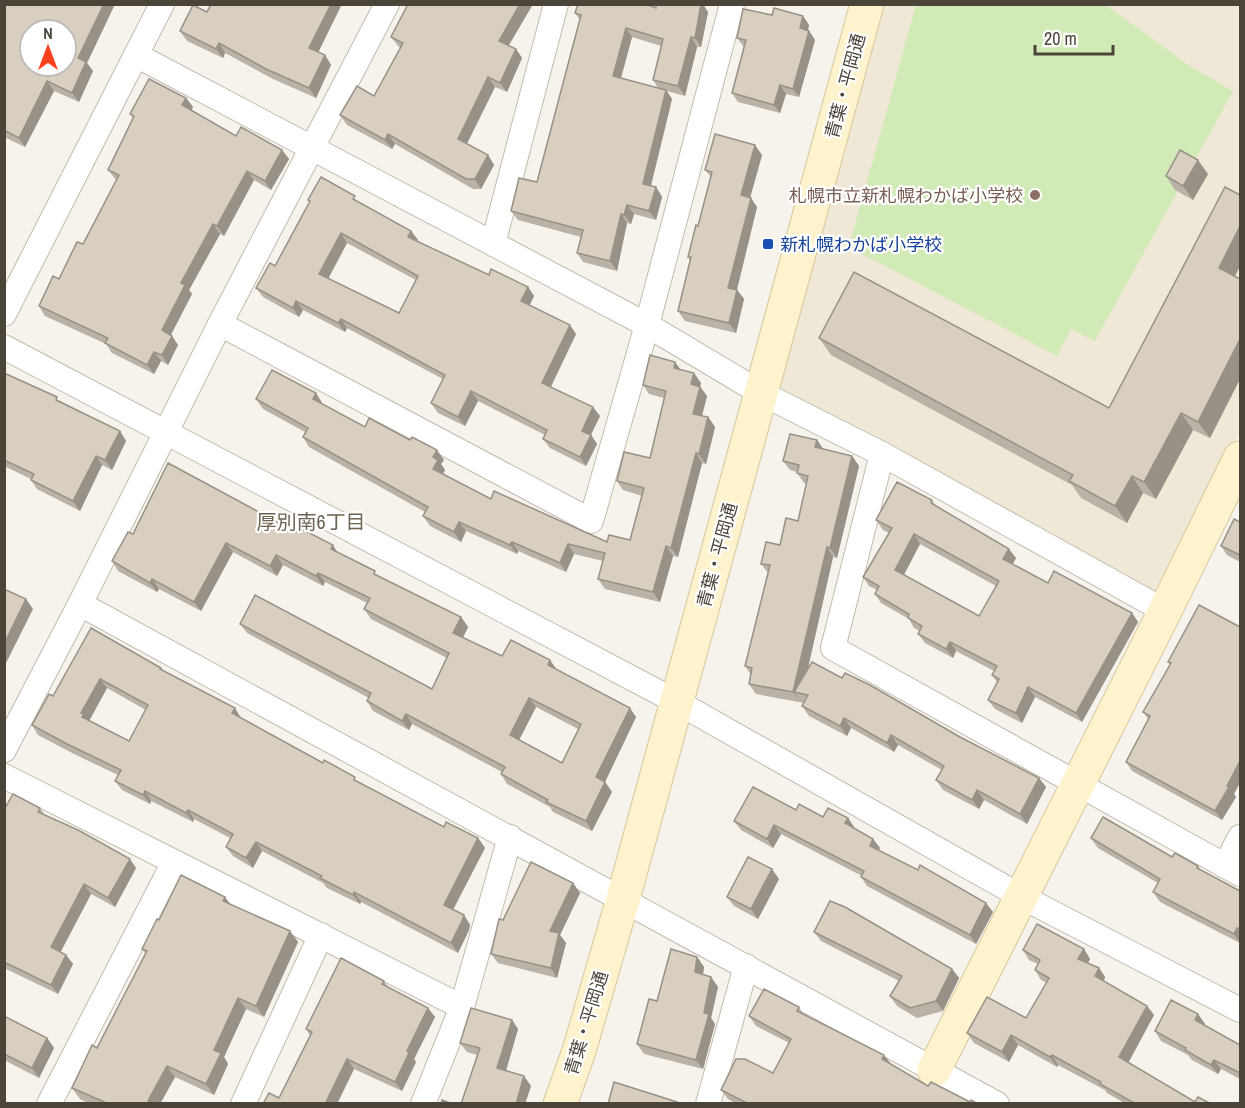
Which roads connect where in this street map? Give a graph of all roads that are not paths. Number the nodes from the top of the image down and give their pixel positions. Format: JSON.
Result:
{"nodes":[{"id":1,"x":162,"y":4,"type":"edge"},
{"id":2,"x":387,"y":4,"type":"edge"},
{"id":3,"x":556,"y":4,"type":"edge"},
{"id":4,"x":732,"y":4,"type":"edge"},
{"id":5,"x":867,"y":4,"type":"edge"},
{"id":6,"x":136,"y":55,"type":"junction"},
{"id":7,"x":312,"y":148,"type":"junction"},
{"id":8,"x":493,"y":244,"type":"junction"},
{"id":9,"x":4,"y":314,"type":"edge"},
{"id":10,"x":220,"y":324,"type":"junction"},
{"id":11,"x":647,"y":325,"type":"junction"},
{"id":12,"x":4,"y":347,"type":"edge"},
{"id":13,"x":761,"y":393,"type":"junction"},
{"id":14,"x":165,"y":433,"type":"junction"},
{"id":15,"x":882,"y":454,"type":"junction"},
{"id":16,"x":1240,"y":458,"type":"edge"},
{"id":17,"x":80,"y":604,"type":"junction"},
{"id":18,"x":1165,"y":611,"type":"junction"},
{"id":19,"x":677,"y":702,"type":"junction"},
{"id":20,"x":4,"y":750,"type":"edge"},
{"id":21,"x":4,"y":776,"type":"edge"},
{"id":22,"x":1078,"y":784,"type":"junction"},
{"id":23,"x":510,"y":837,"type":"junction"},
{"id":24,"x":1240,"y":837,"type":"edge"},
{"id":25,"x":174,"y":862,"type":"junction"},
{"id":26,"x":1233,"y":870,"type":"edge"},
{"id":27,"x":1022,"y":897,"type":"junction"},
{"id":28,"x":623,"y":899,"type":"junction"},
{"id":29,"x":321,"y":935,"type":"junction"},
{"id":30,"x":746,"y":966,"type":"junction"},
{"id":31,"x":462,"y":1007,"type":"junction"},
{"id":32,"x":1240,"y":1010,"type":"edge"},
{"id":33,"x":934,"y":1070,"type":"junction"},
{"id":34,"x":49,"y":1104,"type":"edge"},
{"id":35,"x":243,"y":1104,"type":"edge"},
{"id":36,"x":423,"y":1104,"type":"edge"},
{"id":37,"x":560,"y":1104,"type":"edge"},
{"id":38,"x":708,"y":1104,"type":"edge"},
{"id":39,"x":997,"y":1104,"type":"edge"}],
"edges":[{"from":1,"to":6,"type":"street"},
{"from":2,"to":7,"type":"street"},
{"from":3,"to":8,"type":"street"},
{"from":4,"to":11,"type":"street"},
{"from":5,"to":13,"type":"street","name":"青葉・平岡通"},
{"from":6,"to":7,"type":"street"},
{"from":6,"to":9,"type":"street"},
{"from":7,"to":8,"type":"street"},
{"from":7,"to":10,"type":"street"},
{"from":8,"to":11,"type":"street"},
{"from":10,"to":11,"type":"street"},
{"from":10,"to":14,"type":"street"},
{"from":11,"to":13,"type":"street"},
{"from":12,"to":14,"type":"street"},
{"from":13,"to":15,"type":"street"},
{"from":13,"to":19,"type":"street","name":"青葉・平岡通"},
{"from":14,"to":17,"type":"street"},
{"from":14,"to":19,"type":"street"},
{"from":15,"to":18,"type":"street"},
{"from":15,"to":22,"type":"street"},
{"from":16,"to":18,"type":"street"},
{"from":17,"to":20,"type":"street"},
{"from":17,"to":23,"type":"street"},
{"from":18,"to":22,"type":"street"},
{"from":19,"to":27,"type":"street"},
{"from":19,"to":28,"type":"street","name":"青葉・平岡通"},
{"from":21,"to":25,"type":"street"},
{"from":22,"to":26,"type":"street"},
{"from":22,"to":27,"type":"street"},
{"from":23,"to":28,"type":"street"},
{"from":23,"to":31,"type":"street"},
{"from":24,"to":26,"type":"street"},
{"from":25,"to":29,"type":"street"},
{"from":25,"to":34,"type":"street"},
{"from":27,"to":32,"type":"street"},
{"from":27,"to":33,"type":"street"},
{"from":28,"to":30,"type":"street"},
{"from":28,"to":37,"type":"street","name":"青葉・平岡通"},
{"from":29,"to":31,"type":"street"},
{"from":29,"to":35,"type":"street"},
{"from":30,"to":33,"type":"street"},
{"from":30,"to":38,"type":"street"},
{"from":31,"to":36,"type":"street"},
{"from":33,"to":39,"type":"street"}]}
